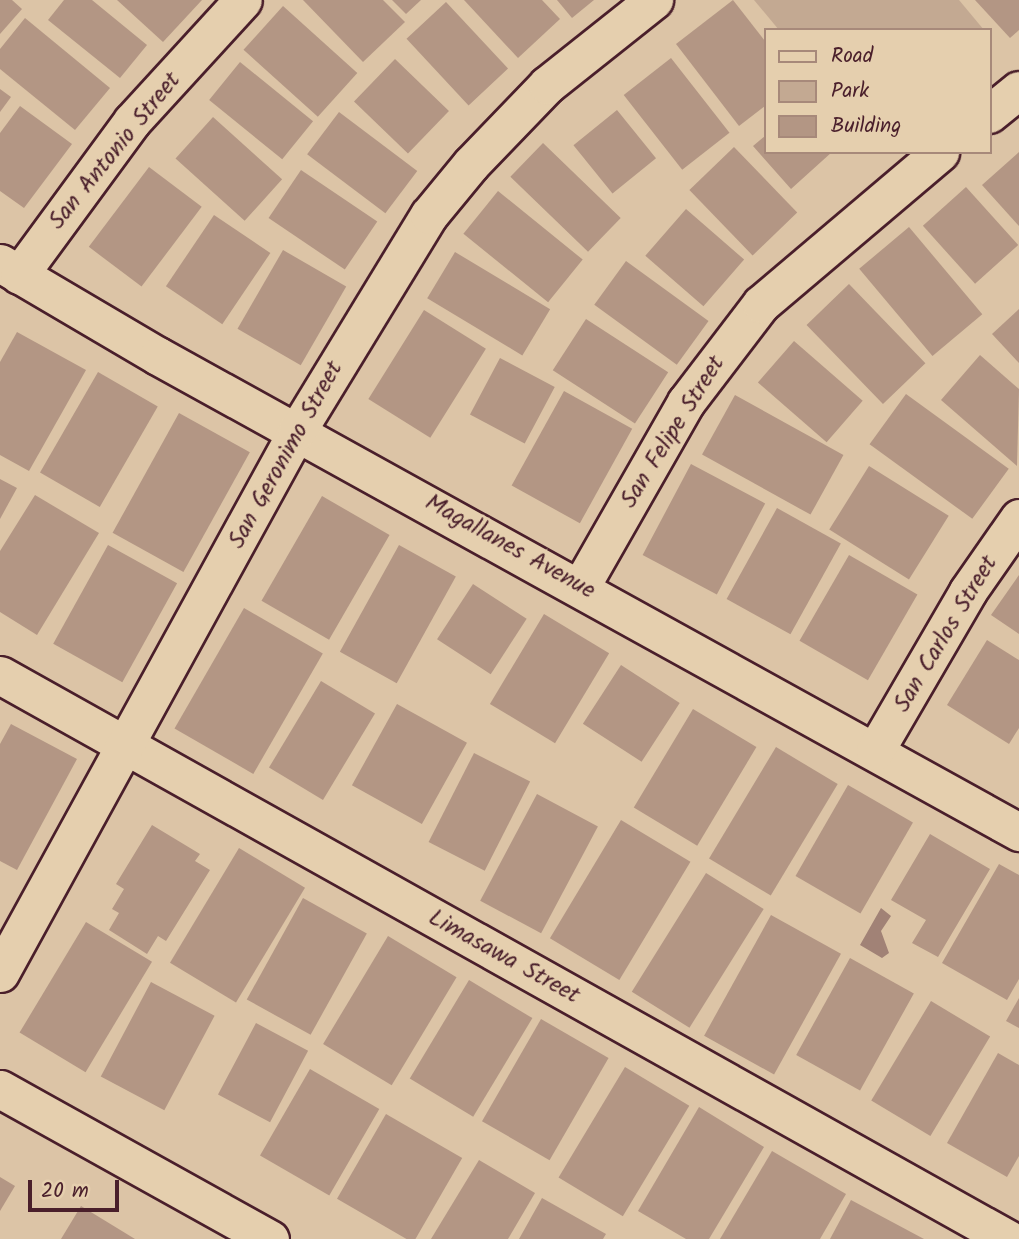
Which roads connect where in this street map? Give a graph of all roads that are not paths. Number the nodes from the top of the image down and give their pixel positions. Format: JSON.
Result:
{"nodes":[{"id":1,"x":243,"y":0,"type":"edge"},
{"id":2,"x":654,"y":0,"type":"edge"},
{"id":3,"x":1019,"y":90,"type":"edge"},
{"id":4,"x":991,"y":112,"type":"edge"},
{"id":5,"x":938,"y":154,"type":"edge"},
{"id":6,"x":9,"y":269,"type":"edge"},
{"id":7,"x":297,"y":431,"type":"junction"},
{"id":8,"x":1019,"y":518,"type":"edge"},
{"id":9,"x":581,"y":586,"type":"junction"},
{"id":10,"x":0,"y":675,"type":"edge"},
{"id":11,"x":125,"y":745,"type":"junction"},
{"id":12,"x":875,"y":751,"type":"junction"},
{"id":13,"x":1019,"y":832,"type":"edge"},
{"id":14,"x":0,"y":973,"type":"edge"},
{"id":15,"x":0,"y":1089,"type":"edge"},
{"id":16,"x":270,"y":1239,"type":"edge"},
{"id":17,"x":1008,"y":1239,"type":"edge"}],
"edges":[{"from":1,"to":6,"type":"street","name":"San Antonio Street"},
{"from":2,"to":7,"type":"street","name":"San Geronimo Street"},
{"from":3,"to":4,"type":"street"},
{"from":5,"to":9,"type":"street","name":"San Felipe Street"},
{"from":6,"to":7,"type":"street","name":"Magallanes Avenue"},
{"from":7,"to":9,"type":"street","name":"Magallanes Avenue"},
{"from":7,"to":11,"type":"street","name":"San Geronimo Street"},
{"from":8,"to":12,"type":"street","name":"San Carlos Street"},
{"from":9,"to":12,"type":"street","name":"Magallanes Avenue"},
{"from":10,"to":11,"type":"street","name":"Limasawa Street"},
{"from":11,"to":14,"type":"street","name":"San Geronimo Street"},
{"from":11,"to":17,"type":"street","name":"Limasawa Street"},
{"from":12,"to":13,"type":"street","name":"Magallanes Avenue"},
{"from":15,"to":16,"type":"street"}]}
